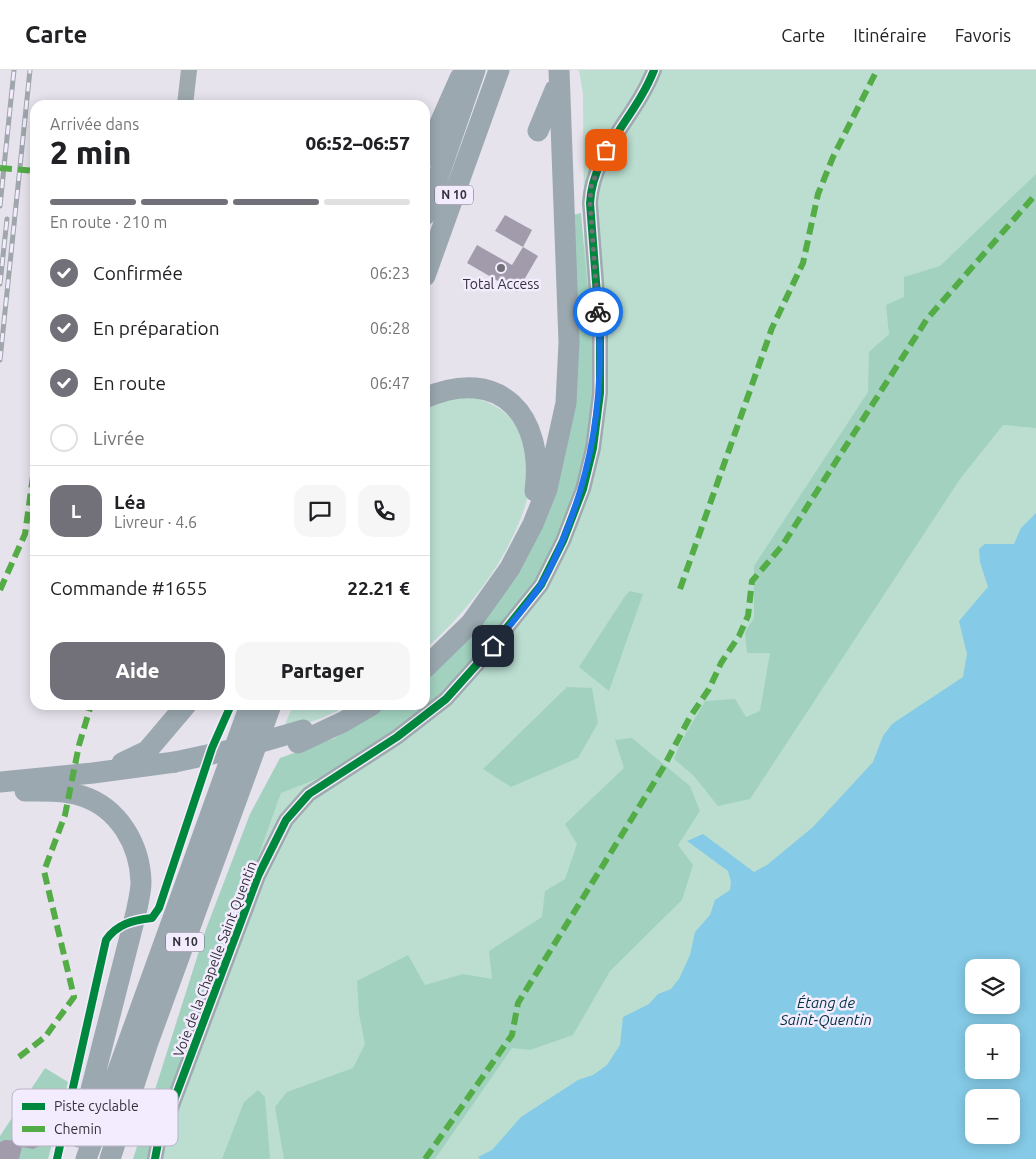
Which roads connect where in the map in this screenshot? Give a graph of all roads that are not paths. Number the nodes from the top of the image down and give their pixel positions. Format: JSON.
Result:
{"nodes":[{"id":1,"x":189,"y":70,"type":"edge"},
{"id":2,"x":474,"y":70,"type":"edge"},
{"id":3,"x":499,"y":70,"type":"edge"},
{"id":4,"x":654,"y":70,"type":"edge"},
{"id":5,"x":559,"y":73,"type":"edge"},
{"id":6,"x":186,"y":100,"type":"edge"},
{"id":7,"x":538,"y":131,"type":"dead end"},
{"id":8,"x":430,"y":146,"type":"edge"},
{"id":9,"x":430,"y":200,"type":"edge"},
{"id":10,"x":430,"y":262,"type":"edge"},
{"id":11,"x":430,"y":396,"type":"edge"},
{"id":12,"x":430,"y":650,"type":"edge"},
{"id":13,"x":430,"y":663,"type":"edge"},
{"id":14,"x":182,"y":710,"type":"edge"},
{"id":15,"x":248,"y":710,"type":"edge"},
{"id":16,"x":269,"y":710,"type":"edge"},
{"id":17,"x":282,"y":710,"type":"edge"},
{"id":18,"x":345,"y":710,"type":"edge"},
{"id":19,"x":363,"y":710,"type":"edge"},
{"id":20,"x":263,"y":726,"type":"junction"},
{"id":21,"x":300,"y":736,"type":"junction"},
{"id":22,"x":230,"y":761,"type":"junction"},
{"id":23,"x":173,"y":767,"type":"junction"},
{"id":24,"x":0,"y":782,"type":"edge"},
{"id":25,"x":84,"y":782,"type":"junction"},
{"id":26,"x":0,"y":793,"type":"edge"},
{"id":27,"x":92,"y":1089,"type":"edge"},
{"id":28,"x":111,"y":1089,"type":"edge"},
{"id":29,"x":133,"y":1089,"type":"edge"},
{"id":30,"x":178,"y":1090,"type":"edge"},
{"id":31,"x":77,"y":1146,"type":"edge"},
{"id":32,"x":91,"y":1146,"type":"edge"},
{"id":33,"x":114,"y":1146,"type":"edge"},
{"id":34,"x":157,"y":1146,"type":"edge"},
{"id":35,"x":74,"y":1159,"type":"edge"},
{"id":36,"x":86,"y":1159,"type":"edge"},
{"id":37,"x":110,"y":1159,"type":"edge"},
{"id":38,"x":155,"y":1159,"type":"edge"}],
"edges":[{"from":1,"to":6,"type":"street"},
{"from":2,"to":8,"type":"main road"},
{"from":2,"to":9,"type":"main road","number":"N 10"},
{"from":3,"to":10,"type":"main road","number":"N 10"},
{"from":4,"to":30,"type":"street","name":"Voie de la Chapelle Saint Quentin"},
{"from":5,"to":7,"type":"main road"},
{"from":5,"to":13,"type":"main road"},
{"from":11,"to":12,"type":"main road"},
{"from":14,"to":25,"type":"main road"},
{"from":15,"to":22,"type":"main road","number":"N 10"},
{"from":16,"to":20,"type":"main road","number":"N 10"},
{"from":17,"to":20,"type":"main road"},
{"from":18,"to":21,"type":"main road"},
{"from":19,"to":21,"type":"main road"},
{"from":20,"to":29,"type":"main road","number":"N 10"},
{"from":21,"to":22,"type":"main road"},
{"from":21,"to":23,"type":"main road","bridge":true},
{"from":22,"to":23,"type":"main road"},
{"from":22,"to":28,"type":"main road","number":"N 10"},
{"from":23,"to":25,"type":"main road"},
{"from":24,"to":25,"type":"main road"},
{"from":25,"to":26,"type":"main road"},
{"from":25,"to":27,"type":"main road"},
{"from":31,"to":35,"type":"main road"},
{"from":32,"to":36,"type":"main road","number":"N 10"},
{"from":33,"to":37,"type":"main road","number":"N 10"},
{"from":34,"to":38,"type":"street","name":"Voie de la Chapelle Saint Quentin"}]}
